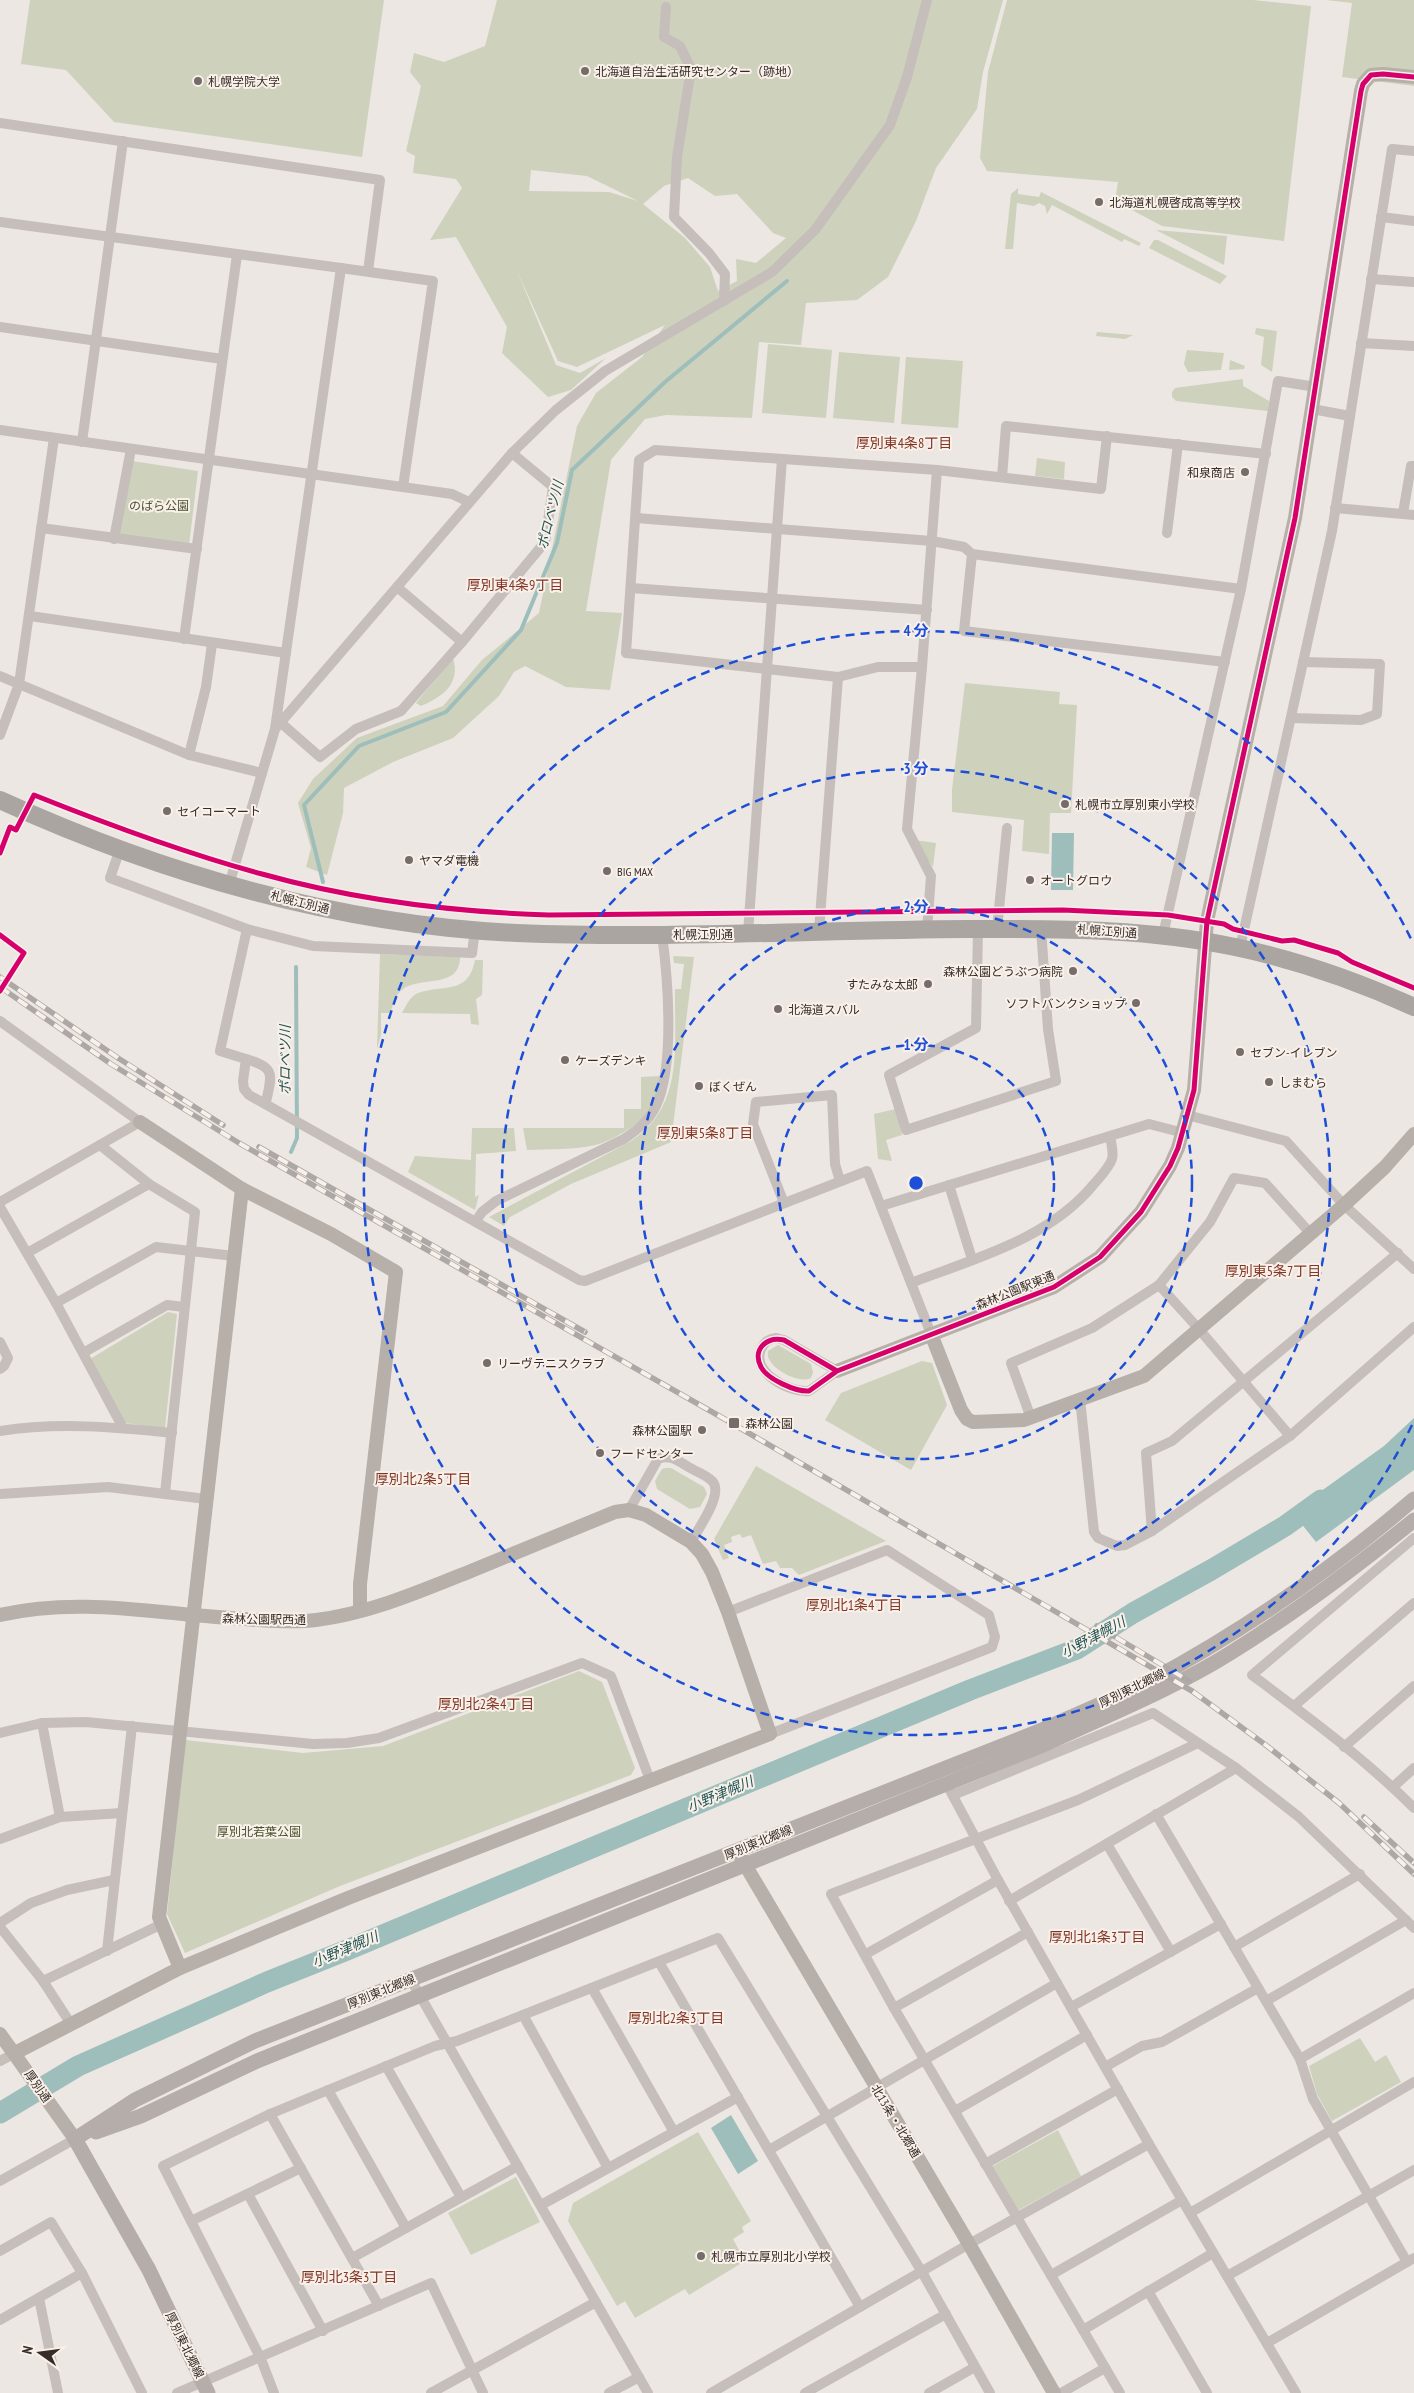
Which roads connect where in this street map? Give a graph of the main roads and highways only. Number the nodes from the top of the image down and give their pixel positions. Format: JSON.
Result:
{"nodes":[{"id":1,"x":0,"y":800,"type":"edge"},
{"id":2,"x":1414,"y":1007,"type":"edge"},
{"id":3,"x":1414,"y":1499,"type":"edge"},
{"id":4,"x":1414,"y":1520,"type":"edge"},
{"id":5,"x":75,"y":2139,"type":"junction"},
{"id":6,"x":206,"y":2388,"type":"edge"}],
"edges":[{"from":1,"to":2,"type":"highway","name":"札幌江別通"},
{"from":3,"to":5,"type":"main road","name":"厚別東北郷線"},
{"from":4,"to":5,"type":"main road","name":"厚別東北郷線"},
{"from":5,"to":6,"type":"main road","name":"厚別東北郷線"}]}
